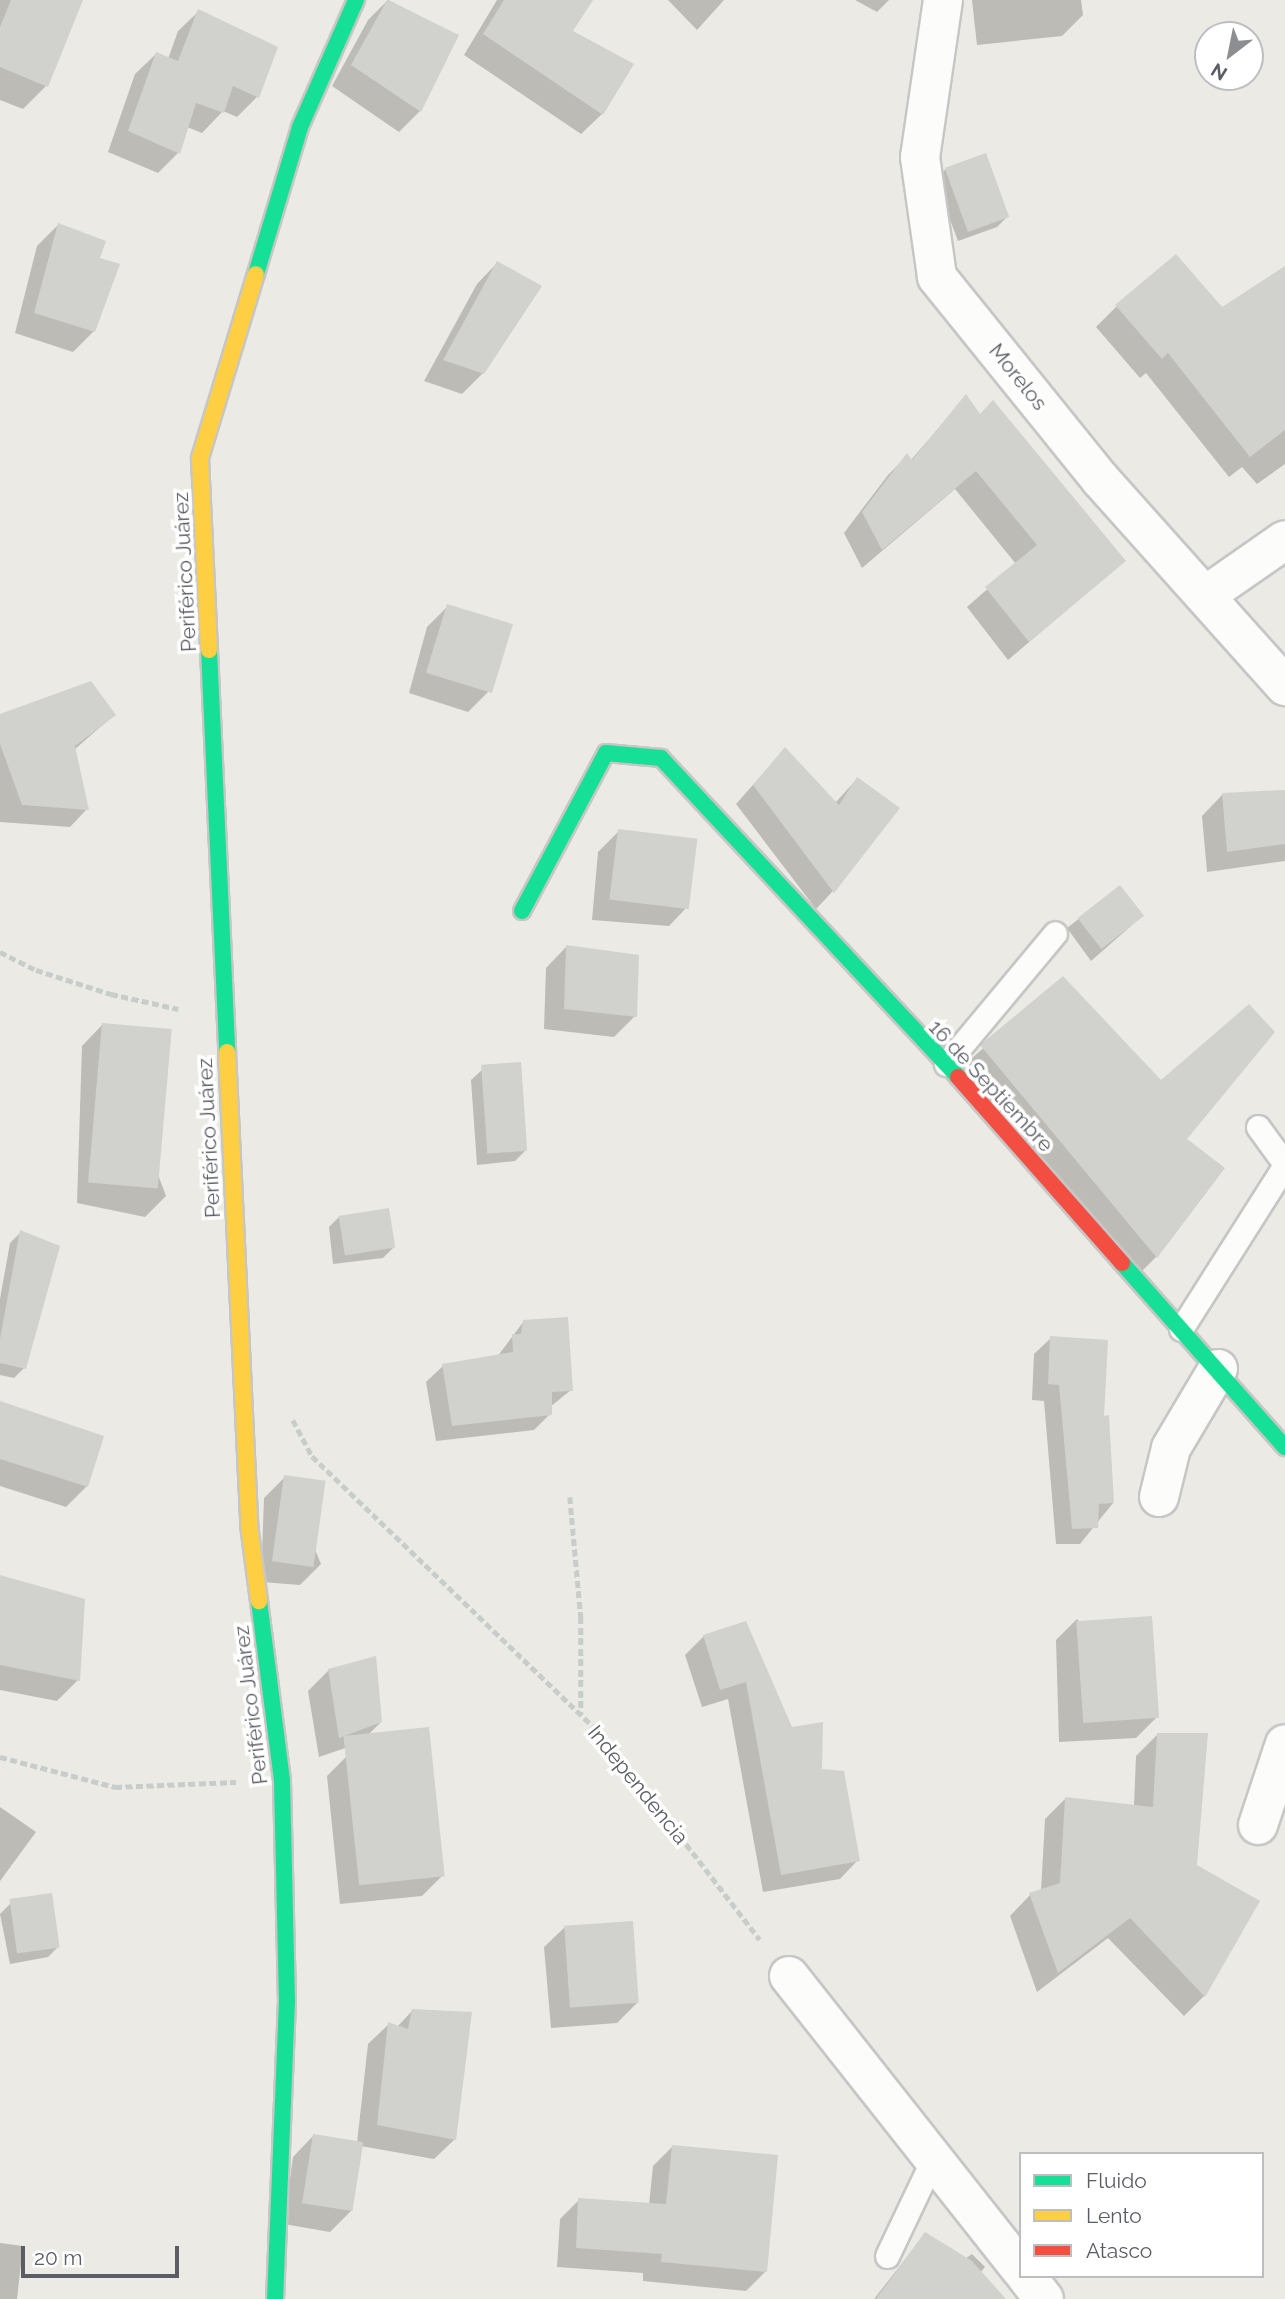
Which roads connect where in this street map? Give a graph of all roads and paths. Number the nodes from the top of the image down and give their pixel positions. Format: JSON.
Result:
{"nodes":[{"id":1,"x":356,"y":0,"type":"edge"},
{"id":2,"x":943,"y":0,"type":"edge"},
{"id":3,"x":1285,"y":540,"type":"edge"},
{"id":4,"x":1206,"y":595,"type":"junction"},
{"id":5,"x":1285,"y":686,"type":"edge"},
{"id":6,"x":522,"y":911,"type":"dead end"},
{"id":7,"x":1055,"y":933,"type":"dead end"},
{"id":8,"x":0,"y":953,"type":"edge"},
{"id":9,"x":223,"y":1020,"type":"junction"},
{"id":10,"x":946,"y":1064,"type":"junction"},
{"id":11,"x":1258,"y":1127,"type":"dead end"},
{"id":12,"x":1285,"y":1165,"type":"edge"},
{"id":13,"x":1181,"y":1329,"type":"junction"},
{"id":14,"x":1218,"y":1369,"type":"junction"},
{"id":15,"x":288,"y":1411,"type":"dead end"},
{"id":16,"x":1285,"y":1447,"type":"edge"},
{"id":17,"x":570,"y":1497,"type":"dead end"},
{"id":18,"x":1158,"y":1497,"type":"dead end"},
{"id":19,"x":581,"y":1715,"type":"junction"},
{"id":20,"x":1285,"y":1744,"type":"edge"},
{"id":21,"x":0,"y":1757,"type":"edge"},
{"id":22,"x":282,"y":1781,"type":"junction"},
{"id":23,"x":1258,"y":1825,"type":"dead end"},
{"id":24,"x":789,"y":1976,"type":"joint"},
{"id":25,"x":933,"y":2159,"type":"junction"},
{"id":26,"x":887,"y":2256,"type":"dead end"},
{"id":27,"x":1019,"y":2267,"type":"edge"},
{"id":28,"x":1028,"y":2278,"type":"edge"},
{"id":29,"x":275,"y":2299,"type":"edge"},
{"id":30,"x":1044,"y":2299,"type":"edge"}],
"edges":[{"from":1,"to":9,"type":"street","name":"Periférico Juárez"},
{"from":2,"to":4,"type":"street","name":"Morelos"},
{"from":3,"to":4,"type":"street"},
{"from":4,"to":5,"type":"street","name":"Morelos"},
{"from":6,"to":10,"type":"street","name":"16 de Septiembre"},
{"from":7,"to":10,"type":"lane"},
{"from":8,"to":9,"type":"path"},
{"from":9,"to":22,"type":"street","name":"Periférico Juárez"},
{"from":10,"to":13,"type":"street","name":"16 de Septiembre"},
{"from":11,"to":12,"type":"lane"},
{"from":12,"to":13,"type":"lane"},
{"from":13,"to":14,"type":"street","name":"16 de Septiembre"},
{"from":14,"to":16,"type":"street","name":"16 de Septiembre"},
{"from":14,"to":18,"type":"street"},
{"from":15,"to":19,"type":"path","name":"Independencia"},
{"from":17,"to":19,"type":"path"},
{"from":19,"to":24,"type":"path","name":"Independencia"},
{"from":20,"to":23,"type":"street"},
{"from":21,"to":22,"type":"path"},
{"from":22,"to":29,"type":"street","name":"Periférico Juárez"},
{"from":24,"to":25,"type":"street"},
{"from":25,"to":26,"type":"lane"},
{"from":25,"to":27,"type":"street"},
{"from":28,"to":30,"type":"street"}]}
